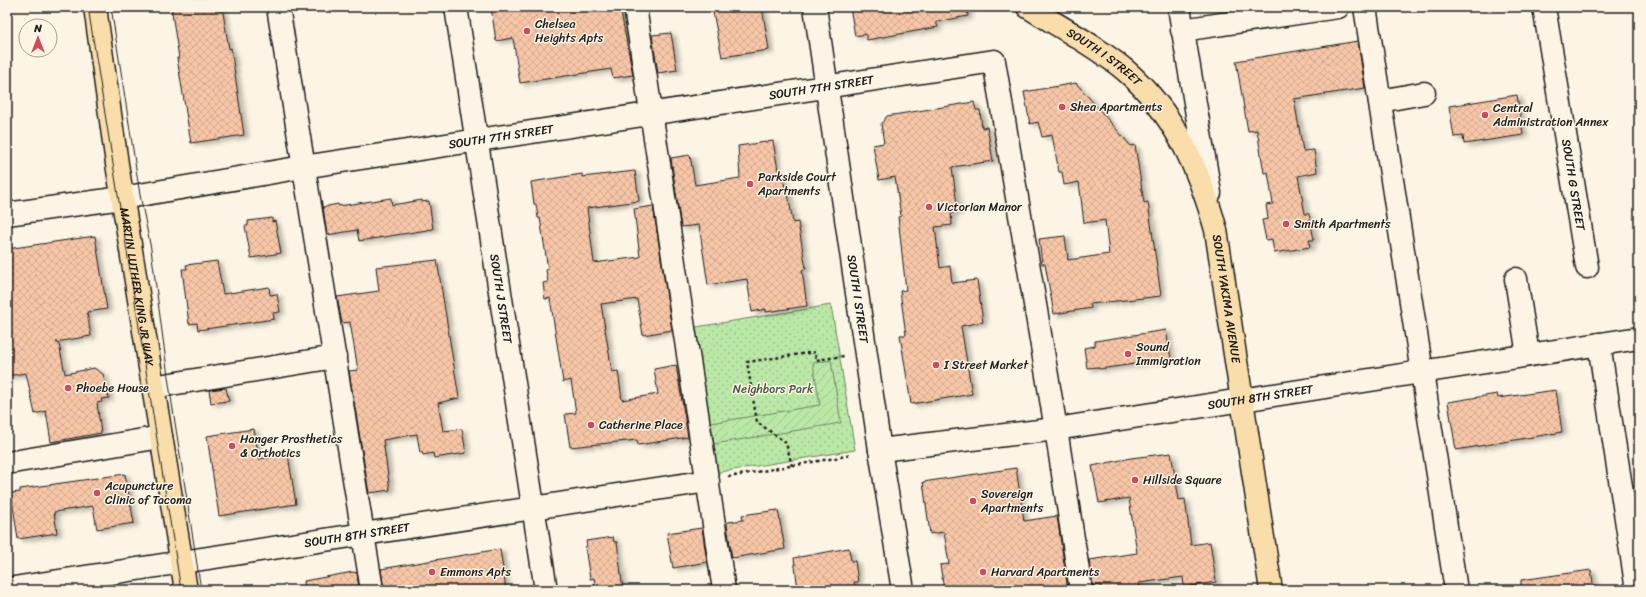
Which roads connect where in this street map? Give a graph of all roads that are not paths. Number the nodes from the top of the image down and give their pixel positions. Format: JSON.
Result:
{"nodes":[{"id":1,"x":95,"y":7,"type":"edge"},
{"id":2,"x":278,"y":7,"type":"edge"},
{"id":3,"x":456,"y":7,"type":"edge"},
{"id":4,"x":635,"y":7,"type":"edge"},
{"id":5,"x":815,"y":7,"type":"edge"},
{"id":6,"x":1028,"y":7,"type":"edge"},
{"id":7,"x":1178,"y":7,"type":"edge"},
{"id":8,"x":1338,"y":7,"type":"edge"},
{"id":9,"x":1366,"y":7,"type":"edge"},
{"id":10,"x":1544,"y":7,"type":"edge"},
{"id":11,"x":1182,"y":30,"type":"junction"},
{"id":12,"x":828,"y":87,"type":"junction"},
{"id":13,"x":1424,"y":93,"type":"dead end"},
{"id":14,"x":1380,"y":101,"type":"junction"},
{"id":15,"x":651,"y":114,"type":"junction"},
{"id":16,"x":476,"y":141,"type":"junction"},
{"id":17,"x":303,"y":167,"type":"junction"},
{"id":18,"x":122,"y":198,"type":"junction"},
{"id":19,"x":7,"y":214,"type":"edge"},
{"id":20,"x":1216,"y":230,"type":"junction"},
{"id":21,"x":1586,"y":267,"type":"dead end"},
{"id":22,"x":1516,"y":279,"type":"dead end"},
{"id":23,"x":1639,"y":338,"type":"edge"},
{"id":24,"x":1599,"y":344,"type":"junction"},
{"id":25,"x":335,"y":356,"type":"junction"},
{"id":26,"x":1528,"y":356,"type":"junction"},
{"id":27,"x":1422,"y":372,"type":"junction"},
{"id":28,"x":153,"y":387,"type":"junction"},
{"id":29,"x":1241,"y":400,"type":"junction"},
{"id":30,"x":1056,"y":429,"type":"junction"},
{"id":31,"x":161,"y":437,"type":"junction"},
{"id":32,"x":880,"y":450,"type":"junction"},
{"id":33,"x":7,"y":463,"type":"edge"},
{"id":34,"x":708,"y":481,"type":"junction"},
{"id":35,"x":533,"y":508,"type":"junction"},
{"id":36,"x":364,"y":534,"type":"junction"},
{"id":37,"x":1635,"y":546,"type":"edge"},
{"id":38,"x":182,"y":562,"type":"junction"},
{"id":39,"x":7,"y":590,"type":"edge"},
{"id":40,"x":186,"y":590,"type":"edge"},
{"id":41,"x":372,"y":590,"type":"edge"},
{"id":42,"x":546,"y":590,"type":"edge"},
{"id":43,"x":724,"y":590,"type":"edge"},
{"id":44,"x":903,"y":590,"type":"edge"},
{"id":45,"x":1081,"y":590,"type":"edge"},
{"id":46,"x":1270,"y":590,"type":"edge"},
{"id":47,"x":1456,"y":590,"type":"edge"},
{"id":48,"x":1637,"y":590,"type":"edge"}],
"edges":[{"from":1,"to":18,"type":"main road","name":"MARTIN LUTHER KING JR WAY"},
{"from":2,"to":17,"type":"street"},
{"from":3,"to":16,"type":"street","name":"SOUTH J STREET"},
{"from":4,"to":15,"type":"street"},
{"from":5,"to":12,"type":"street","name":"SOUTH I STREET"},
{"from":6,"to":20,"type":"main road","name":"SOUTH I STREET"},
{"from":7,"to":11,"type":"street","name":"SOUTH YAKIMA AVENUE"},
{"from":8,"to":11,"type":"street"},
{"from":9,"to":14,"type":"street"},
{"from":10,"to":21,"type":"street","name":"SOUTH G STREET"},
{"from":11,"to":20,"type":"street","name":"SOUTH YAKIMA AVENUE"},
{"from":12,"to":15,"type":"street","name":"SOUTH 7TH STREET"},
{"from":12,"to":30,"type":"street","name":"SOUTH 7TH STREET"},
{"from":12,"to":32,"type":"street","name":"SOUTH I STREET"},
{"from":13,"to":14,"type":"street"},
{"from":14,"to":27,"type":"street"},
{"from":15,"to":16,"type":"street","name":"SOUTH 7TH STREET"},
{"from":15,"to":34,"type":"street"},
{"from":16,"to":17,"type":"street","name":"SOUTH 7TH STREET"},
{"from":16,"to":35,"type":"street","name":"SOUTH J STREET"},
{"from":17,"to":18,"type":"street","name":"SOUTH 7TH STREET"},
{"from":17,"to":25,"type":"street"},
{"from":18,"to":19,"type":"street","name":"SOUTH 7TH STREET"},
{"from":18,"to":28,"type":"main road","name":"MARTIN LUTHER KING JR WAY"},
{"from":20,"to":29,"type":"main road","name":"SOUTH YAKIMA AVENUE"},
{"from":22,"to":26,"type":"street"},
{"from":23,"to":24,"type":"street","name":"SOUTH 8TH STREET"},
{"from":24,"to":26,"type":"street","name":"SOUTH 8TH STREET"},
{"from":24,"to":37,"type":"street"},
{"from":25,"to":28,"type":"street"},
{"from":25,"to":36,"type":"street"},
{"from":26,"to":27,"type":"street","name":"SOUTH 8TH STREET"},
{"from":27,"to":29,"type":"street","name":"SOUTH 8TH STREET"},
{"from":27,"to":47,"type":"street"},
{"from":28,"to":31,"type":"main road","name":"MARTIN LUTHER KING JR WAY"},
{"from":29,"to":30,"type":"street","name":"SOUTH 8TH STREET"},
{"from":29,"to":46,"type":"main road","name":"SOUTH YAKIMA AVENUE"},
{"from":30,"to":32,"type":"street","name":"SOUTH 8TH STREET"},
{"from":30,"to":45,"type":"street"},
{"from":31,"to":33,"type":"street"},
{"from":31,"to":38,"type":"main road","name":"MARTIN LUTHER KING JR WAY"},
{"from":32,"to":44,"type":"street","name":"SOUTH I STREET"},
{"from":34,"to":35,"type":"street","name":"SOUTH 8TH STREET"},
{"from":34,"to":43,"type":"street"},
{"from":35,"to":36,"type":"street","name":"SOUTH 8TH STREET"},
{"from":35,"to":42,"type":"street","name":"SOUTH J STREET"},
{"from":36,"to":38,"type":"street","name":"SOUTH 8TH STREET"},
{"from":36,"to":41,"type":"street"},
{"from":37,"to":48,"type":"street"},
{"from":38,"to":39,"type":"street","name":"SOUTH 8TH STREET"},
{"from":38,"to":40,"type":"main road","name":"MARTIN LUTHER KING JR WAY"}]}
